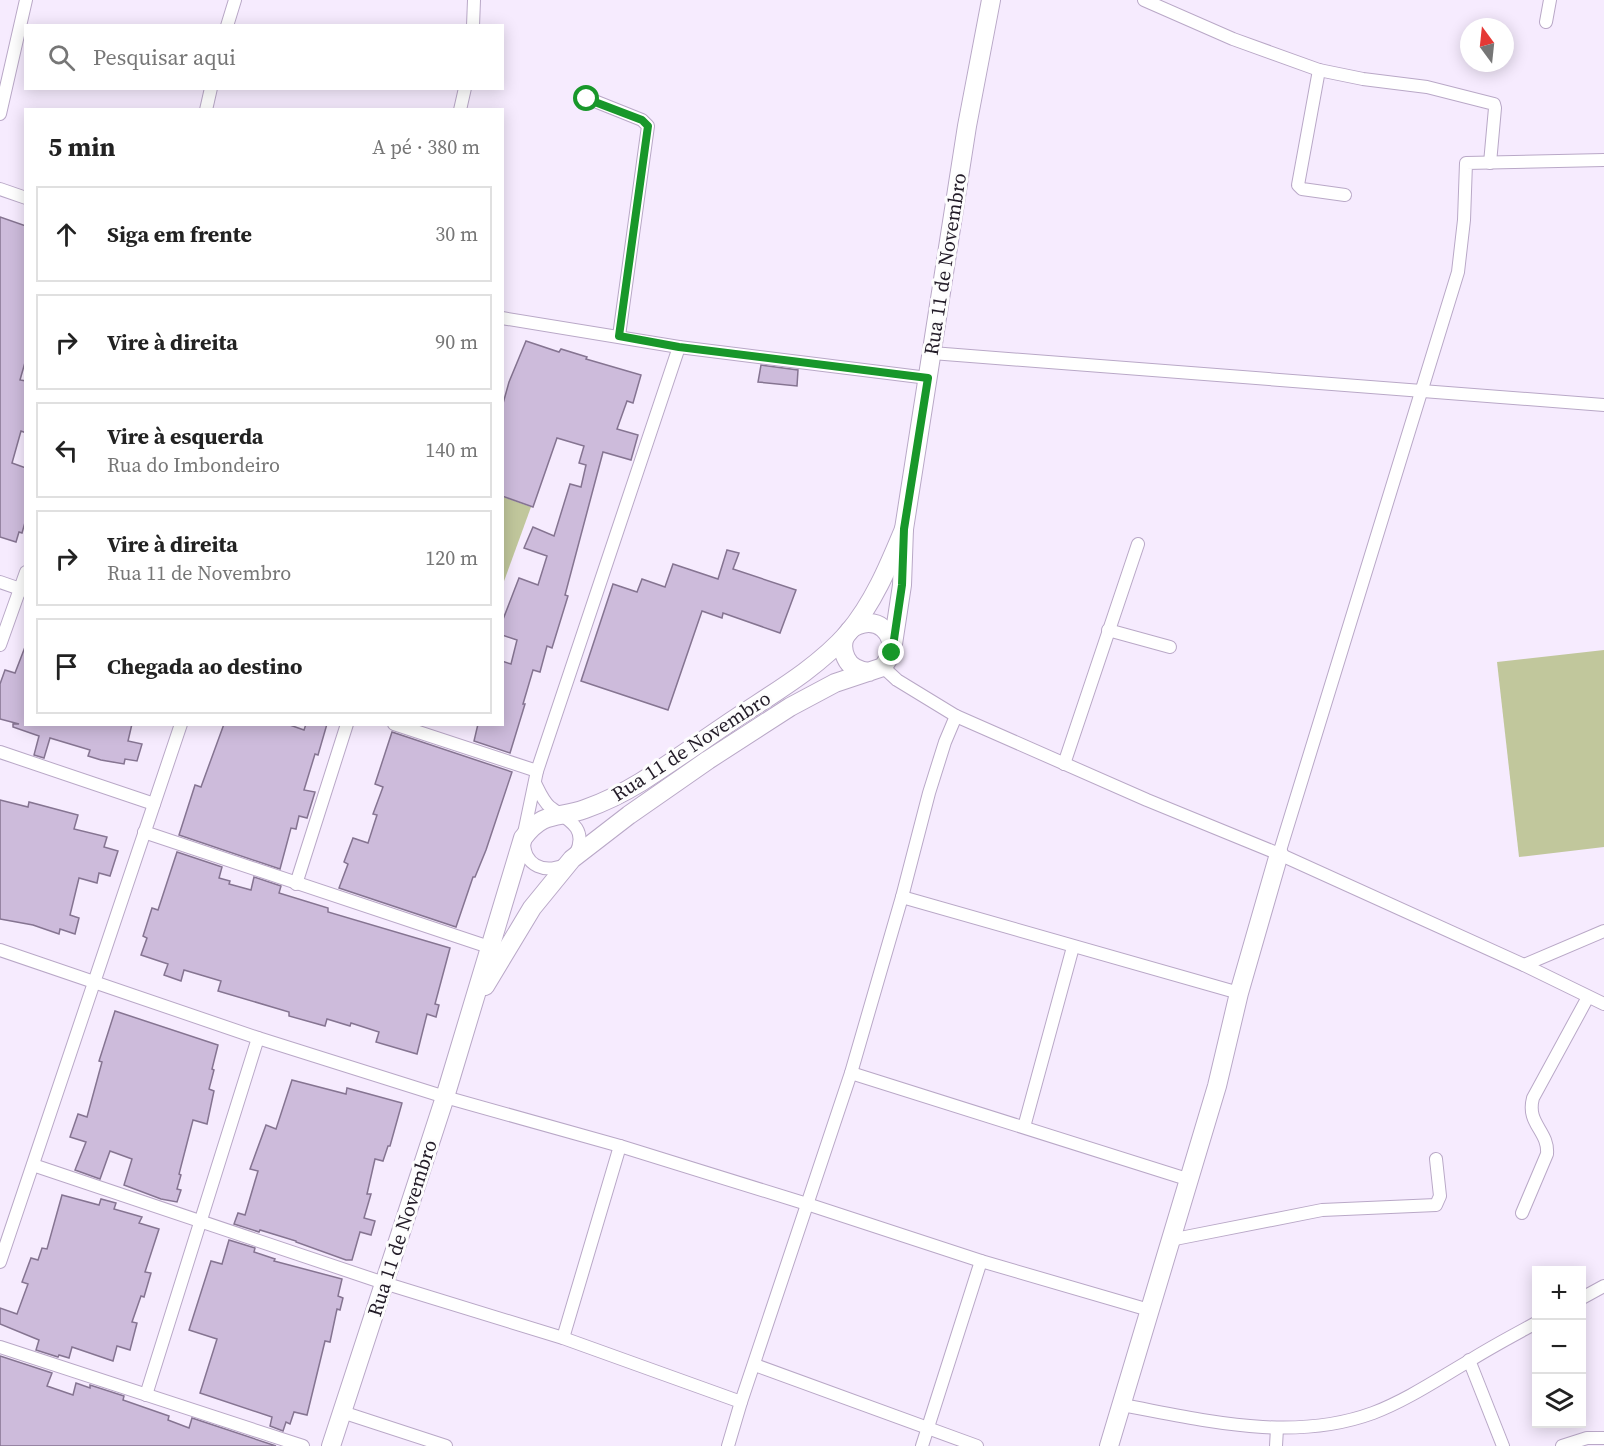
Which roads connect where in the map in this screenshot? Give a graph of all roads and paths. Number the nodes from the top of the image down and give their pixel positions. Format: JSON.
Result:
{"nodes":[{"id":1,"x":26,"y":0,"type":"edge"},
{"id":2,"x":235,"y":0,"type":"edge"},
{"id":3,"x":474,"y":0,"type":"edge"},
{"id":4,"x":991,"y":0,"type":"edge"},
{"id":5,"x":1144,"y":0,"type":"edge"},
{"id":6,"x":1550,"y":0,"type":"edge"},
{"id":7,"x":1546,"y":22,"type":"dead end"},
{"id":8,"x":228,"y":24,"type":"edge"},
{"id":9,"x":473,"y":24,"type":"edge"},
{"id":10,"x":1319,"y":70,"type":"junction"},
{"id":11,"x":211,"y":90,"type":"edge"},
{"id":12,"x":465,"y":90,"type":"edge"},
{"id":13,"x":587,"y":99,"type":"dead end"},
{"id":14,"x":206,"y":108,"type":"edge"},
{"id":15,"x":460,"y":108,"type":"edge"},
{"id":16,"x":0,"y":114,"type":"edge"},
{"id":17,"x":1604,"y":160,"type":"edge"},
{"id":18,"x":1490,"y":162,"type":"junction"},
{"id":19,"x":0,"y":189,"type":"edge"},
{"id":20,"x":1345,"y":195,"type":"dead end"},
{"id":21,"x":24,"y":197,"type":"edge"},
{"id":22,"x":504,"y":318,"type":"edge"},
{"id":23,"x":619,"y":336,"type":"junction"},
{"id":24,"x":679,"y":347,"type":"junction"},
{"id":25,"x":932,"y":353,"type":"junction"},
{"id":26,"x":928,"y":378,"type":"junction"},
{"id":27,"x":1420,"y":392,"type":"junction"},
{"id":28,"x":1604,"y":405,"type":"edge"},
{"id":29,"x":904,"y":529,"type":"junction"},
{"id":30,"x":1138,"y":544,"type":"dead end"},
{"id":31,"x":0,"y":582,"type":"edge"},
{"id":32,"x":23,"y":590,"type":"edge"},
{"id":33,"x":1108,"y":630,"type":"junction"},
{"id":34,"x":848,"y":633,"type":"junction"},
{"id":35,"x":893,"y":644,"type":"junction"},
{"id":36,"x":0,"y":645,"type":"edge"},
{"id":37,"x":1170,"y":647,"type":"dead end"},
{"id":38,"x":876,"y":669,"type":"junction"},
{"id":39,"x":956,"y":716,"type":"junction"},
{"id":40,"x":180,"y":726,"type":"edge"},
{"id":41,"x":346,"y":726,"type":"edge"},
{"id":42,"x":399,"y":726,"type":"edge"},
{"id":43,"x":0,"y":752,"type":"edge"},
{"id":44,"x":1064,"y":764,"type":"junction"},
{"id":45,"x":536,"y":777,"type":"junction"},
{"id":46,"x":154,"y":804,"type":"junction"},
{"id":47,"x":564,"y":815,"type":"junction"},
{"id":48,"x":144,"y":832,"type":"junction"},
{"id":49,"x":523,"y":838,"type":"junction"},
{"id":50,"x":1279,"y":854,"type":"junction"},
{"id":51,"x":572,"y":859,"type":"junction"},
{"id":52,"x":296,"y":884,"type":"junction"},
{"id":53,"x":902,"y":897,"type":"junction"},
{"id":54,"x":1604,"y":931,"type":"edge"},
{"id":55,"x":489,"y":947,"type":"junction"},
{"id":56,"x":1073,"y":947,"type":"junction"},
{"id":57,"x":0,"y":950,"type":"edge"},
{"id":58,"x":1524,"y":965,"type":"junction"},
{"id":59,"x":92,"y":983,"type":"junction"},
{"id":60,"x":1239,"y":993,"type":"junction"},
{"id":61,"x":1588,"y":997,"type":"junction"},
{"id":62,"x":1604,"y":1004,"type":"edge"},
{"id":63,"x":472,"y":1009,"type":"junction"},
{"id":64,"x":258,"y":1038,"type":"junction"},
{"id":65,"x":851,"y":1073,"type":"junction"},
{"id":66,"x":445,"y":1097,"type":"junction"},
{"id":67,"x":1024,"y":1127,"type":"junction"},
{"id":68,"x":620,"y":1146,"type":"junction"},
{"id":69,"x":1436,"y":1159,"type":"dead end"},
{"id":70,"x":33,"y":1165,"type":"junction"},
{"id":71,"x":1190,"y":1180,"type":"junction"},
{"id":72,"x":807,"y":1204,"type":"junction"},
{"id":73,"x":1522,"y":1213,"type":"dead end"},
{"id":74,"x":201,"y":1222,"type":"junction"},
{"id":75,"x":1170,"y":1240,"type":"junction"},
{"id":76,"x":981,"y":1261,"type":"junction"},
{"id":77,"x":0,"y":1262,"type":"edge"},
{"id":78,"x":384,"y":1283,"type":"junction"},
{"id":79,"x":1604,"y":1286,"type":"edge"},
{"id":80,"x":1586,"y":1295,"type":"edge"},
{"id":81,"x":1149,"y":1310,"type":"junction"},
{"id":82,"x":1532,"y":1325,"type":"edge"},
{"id":83,"x":563,"y":1338,"type":"junction"},
{"id":84,"x":0,"y":1347,"type":"edge"},
{"id":85,"x":1469,"y":1360,"type":"junction"},
{"id":86,"x":755,"y":1365,"type":"junction"},
{"id":87,"x":146,"y":1395,"type":"junction"},
{"id":88,"x":741,"y":1402,"type":"junction"},
{"id":89,"x":1122,"y":1405,"type":"junction"},
{"id":90,"x":342,"y":1412,"type":"junction"},
{"id":91,"x":928,"y":1428,"type":"junction"},
{"id":92,"x":1277,"y":1428,"type":"junction"},
{"id":93,"x":1604,"y":1438,"type":"edge"},
{"id":94,"x":303,"y":1446,"type":"edge"},
{"id":95,"x":331,"y":1446,"type":"edge"},
{"id":96,"x":446,"y":1446,"type":"edge"},
{"id":97,"x":728,"y":1446,"type":"edge"},
{"id":98,"x":922,"y":1446,"type":"edge"},
{"id":99,"x":977,"y":1446,"type":"edge"},
{"id":100,"x":1109,"y":1446,"type":"edge"},
{"id":101,"x":1276,"y":1446,"type":"edge"},
{"id":102,"x":1503,"y":1446,"type":"edge"},
{"id":103,"x":1562,"y":1446,"type":"edge"}],
"edges":[{"from":1,"to":16,"type":"street"},
{"from":2,"to":8,"type":"street"},
{"from":3,"to":9,"type":"street"},
{"from":4,"to":25,"type":"main road","name":"Rua 11 de Novembro"},
{"from":5,"to":10,"type":"street"},
{"from":6,"to":7,"type":"street"},
{"from":10,"to":18,"type":"street"},
{"from":10,"to":20,"type":"street"},
{"from":11,"to":14,"type":"street"},
{"from":12,"to":15,"type":"street"},
{"from":13,"to":23,"type":"street"},
{"from":17,"to":18,"type":"street"},
{"from":18,"to":27,"type":"street"},
{"from":19,"to":21,"type":"street"},
{"from":22,"to":23,"type":"street"},
{"from":23,"to":24,"type":"street"},
{"from":24,"to":26,"type":"street"},
{"from":24,"to":45,"type":"street"},
{"from":25,"to":26,"type":"main road","name":"Rua 11 de Novembro"},
{"from":25,"to":27,"type":"street"},
{"from":26,"to":29,"type":"main road","name":"Rua 11 de Novembro"},
{"from":27,"to":28,"type":"street"},
{"from":27,"to":50,"type":"street"},
{"from":29,"to":34,"type":"main road","name":"Rua 11 de Novembro"},
{"from":29,"to":35,"type":"main road","name":"Rua 11 de Novembro"},
{"from":30,"to":33,"type":"street"},
{"from":31,"to":32,"type":"street"},
{"from":32,"to":36,"type":"street"},
{"from":33,"to":37,"type":"street"},
{"from":33,"to":44,"type":"street"},
{"from":34,"to":35,"type":"main road","name":"Rua 11 de Novembro"},
{"from":34,"to":38,"type":"main road"},
{"from":34,"to":47,"type":"main road","name":"Rua 11 de Novembro"},
{"from":35,"to":38,"type":"main road","name":"Rua 11 de Novembro"},
{"from":38,"to":39,"type":"street"},
{"from":38,"to":51,"type":"main road","name":"Rua 11 de Novembro"},
{"from":39,"to":44,"type":"street"},
{"from":39,"to":53,"type":"street"},
{"from":40,"to":46,"type":"street"},
{"from":41,"to":52,"type":"street"},
{"from":42,"to":45,"type":"street"},
{"from":43,"to":46,"type":"street"},
{"from":44,"to":50,"type":"street"},
{"from":45,"to":47,"type":"street"},
{"from":45,"to":49,"type":"street"},
{"from":46,"to":48,"type":"street"},
{"from":47,"to":49,"type":"main road","name":"Rua 11 de Novembro"},
{"from":47,"to":51,"type":"street"},
{"from":48,"to":52,"type":"street"},
{"from":48,"to":59,"type":"street"},
{"from":49,"to":51,"type":"street"},
{"from":49,"to":55,"type":"main road","name":"Rua 11 de Novembro"},
{"from":50,"to":58,"type":"street"},
{"from":50,"to":60,"type":"main road"},
{"from":51,"to":63,"type":"main road","name":"Rua 11 de Novembro"},
{"from":52,"to":55,"type":"street"},
{"from":53,"to":56,"type":"street"},
{"from":53,"to":65,"type":"street"},
{"from":54,"to":58,"type":"street"},
{"from":55,"to":63,"type":"main road","name":"Rua 11 de Novembro"},
{"from":56,"to":60,"type":"street"},
{"from":56,"to":67,"type":"street"},
{"from":57,"to":59,"type":"street"},
{"from":58,"to":61,"type":"street"},
{"from":59,"to":64,"type":"street"},
{"from":59,"to":70,"type":"street"},
{"from":60,"to":71,"type":"main road"},
{"from":61,"to":62,"type":"street"},
{"from":61,"to":73,"type":"street"},
{"from":63,"to":66,"type":"main road","name":"Rua 11 de Novembro"},
{"from":64,"to":66,"type":"street"},
{"from":64,"to":74,"type":"street"},
{"from":65,"to":67,"type":"street"},
{"from":65,"to":72,"type":"street"},
{"from":66,"to":68,"type":"street"},
{"from":66,"to":78,"type":"main road","name":"Rua 11 de Novembro"},
{"from":67,"to":71,"type":"street"},
{"from":68,"to":72,"type":"street"},
{"from":68,"to":83,"type":"street"},
{"from":69,"to":75,"type":"street"},
{"from":70,"to":74,"type":"street"},
{"from":70,"to":77,"type":"street"},
{"from":71,"to":75,"type":"main road"},
{"from":72,"to":76,"type":"street"},
{"from":72,"to":86,"type":"street"},
{"from":74,"to":78,"type":"street"},
{"from":74,"to":87,"type":"street"},
{"from":75,"to":81,"type":"main road"},
{"from":76,"to":81,"type":"street"},
{"from":76,"to":91,"type":"street"},
{"from":78,"to":83,"type":"street"},
{"from":78,"to":90,"type":"main road","name":"Rua 11 de Novembro"},
{"from":79,"to":80,"type":"street"},
{"from":81,"to":89,"type":"main road"},
{"from":82,"to":85,"type":"street"},
{"from":83,"to":88,"type":"street"},
{"from":84,"to":87,"type":"street"},
{"from":85,"to":92,"type":"street"},
{"from":85,"to":102,"type":"street"},
{"from":86,"to":88,"type":"street"},
{"from":86,"to":91,"type":"street"},
{"from":87,"to":94,"type":"street"},
{"from":88,"to":97,"type":"street"},
{"from":89,"to":92,"type":"street"},
{"from":89,"to":100,"type":"main road"},
{"from":90,"to":95,"type":"main road","name":"Rua 11 de Novembro"},
{"from":90,"to":96,"type":"street"},
{"from":91,"to":98,"type":"street"},
{"from":91,"to":99,"type":"street"},
{"from":92,"to":101,"type":"street"},
{"from":93,"to":103,"type":"street"}]}
